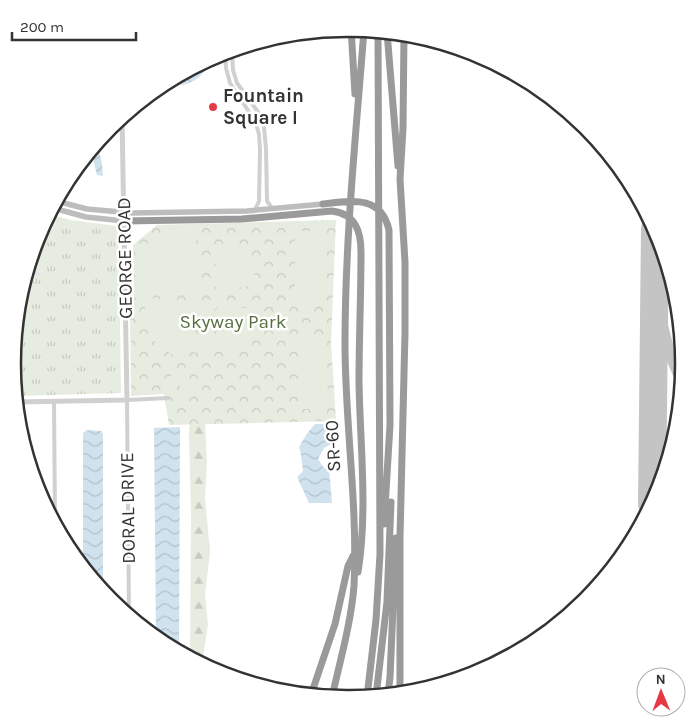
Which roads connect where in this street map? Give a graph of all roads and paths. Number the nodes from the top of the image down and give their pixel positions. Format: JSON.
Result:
{"nodes":[{"id":1,"x":352,"y":37,"type":"edge"},
{"id":2,"x":363,"y":37,"type":"edge"},
{"id":3,"x":378,"y":38,"type":"edge"},
{"id":4,"x":388,"y":40,"type":"edge"},
{"id":5,"x":404,"y":42,"type":"edge"},
{"id":6,"x":232,"y":58,"type":"edge"},
{"id":7,"x":226,"y":61,"type":"edge"},
{"id":8,"x":358,"y":106,"type":"junction"},
{"id":9,"x":122,"y":127,"type":"edge"},
{"id":10,"x":400,"y":179,"type":"junction"},
{"id":11,"x":63,"y":203,"type":"edge"},
{"id":12,"x":323,"y":204,"type":"joint"},
{"id":13,"x":273,"y":209,"type":"junction"},
{"id":14,"x":60,"y":210,"type":"edge"},
{"id":15,"x":254,"y":211,"type":"junction"},
{"id":16,"x":124,"y":213,"type":"junction"},
{"id":17,"x":124,"y":221,"type":"junction"},
{"id":18,"x":168,"y":398,"type":"dead end"},
{"id":19,"x":127,"y":400,"type":"junction"},
{"id":20,"x":54,"y":401,"type":"junction"},
{"id":21,"x":24,"y":402,"type":"edge"},
{"id":22,"x":390,"y":425,"type":"junction"},
{"id":23,"x":401,"y":502,"type":"junction"},
{"id":24,"x":55,"y":508,"type":"edge"},
{"id":25,"x":354,"y":553,"type":"junction"},
{"id":26,"x":380,"y":554,"type":"junction"},
{"id":27,"x":352,"y":600,"type":"junction"},
{"id":28,"x":129,"y":605,"type":"edge"},
{"id":29,"x":400,"y":686,"type":"edge"},
{"id":30,"x":389,"y":687,"type":"edge"},
{"id":31,"x":313,"y":688,"type":"edge"},
{"id":32,"x":377,"y":689,"type":"edge"},
{"id":33,"x":334,"y":690,"type":"edge"},
{"id":34,"x":368,"y":690,"type":"edge"}],
"edges":[{"from":1,"to":8,"type":"highway"},
{"from":2,"to":8,"type":"highway"},
{"from":3,"to":26,"type":"highway"},
{"from":4,"to":10,"type":"highway"},
{"from":5,"to":10,"type":"highway"},
{"from":6,"to":13,"type":"street"},
{"from":7,"to":15,"type":"street"},
{"from":8,"to":25,"type":"highway","name":"SR-60","number":"SR-60"},
{"from":9,"to":16,"type":"street","name":"GEORGE ROAD"},
{"from":10,"to":23,"type":"highway"},
{"from":11,"to":16,"type":"main road"},
{"from":12,"to":13,"type":"main road"},
{"from":12,"to":22,"type":"highway"},
{"from":13,"to":15,"type":"main road"},
{"from":14,"to":17,"type":"main road"},
{"from":15,"to":16,"type":"main road"},
{"from":16,"to":17,"type":"street","name":"GEORGE ROAD"},
{"from":17,"to":19,"type":"street","name":"GEORGE ROAD"},
{"from":17,"to":27,"type":"highway"},
{"from":18,"to":19,"type":"street"},
{"from":19,"to":20,"type":"street"},
{"from":19,"to":28,"type":"street","name":"DORAL DRIVE"},
{"from":20,"to":21,"type":"street"},
{"from":20,"to":24,"type":"street"},
{"from":22,"to":26,"type":"highway"},
{"from":22,"to":32,"type":"highway"},
{"from":23,"to":29,"type":"highway"},
{"from":23,"to":30,"type":"highway"},
{"from":25,"to":27,"type":"highway","name":"SR-60","number":"SR-60"},
{"from":25,"to":31,"type":"highway"},
{"from":26,"to":34,"type":"highway"},
{"from":27,"to":33,"type":"highway","name":"SR-60","number":"SR-60"}]}
